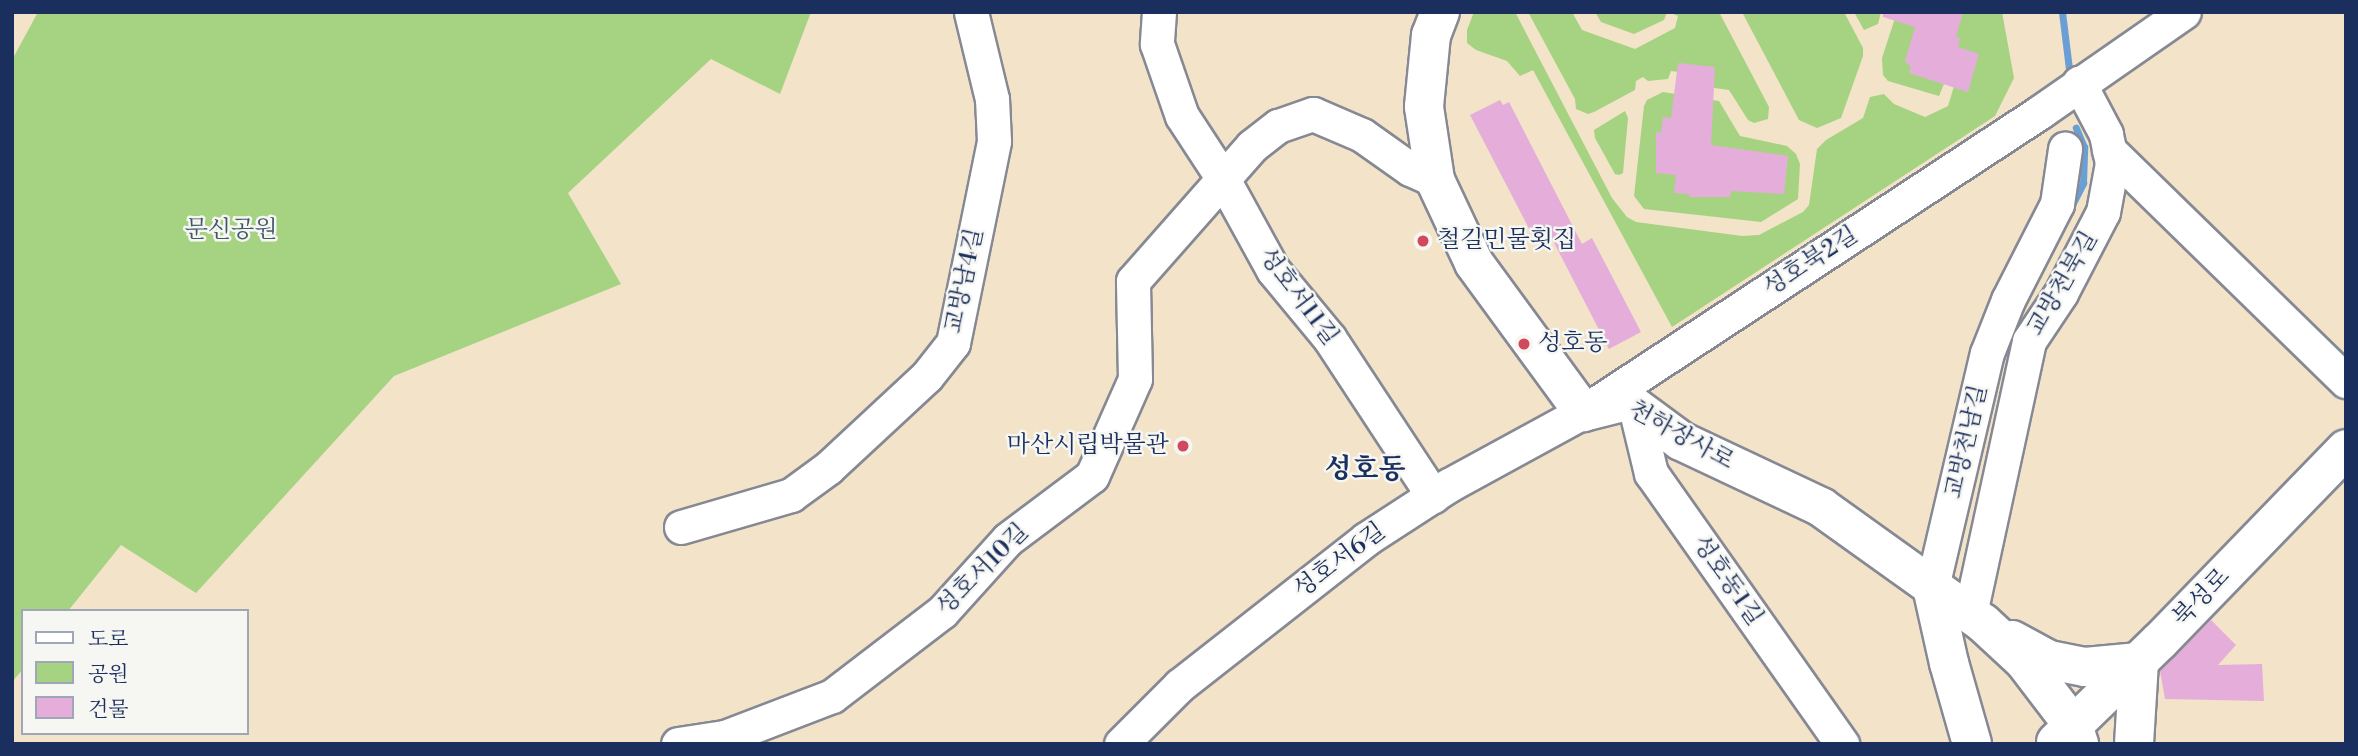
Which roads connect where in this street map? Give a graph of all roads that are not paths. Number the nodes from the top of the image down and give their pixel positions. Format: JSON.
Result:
{"nodes":[{"id":1,"x":971,"y":12,"type":"edge"},
{"id":2,"x":1159,"y":12,"type":"edge"},
{"id":3,"x":1440,"y":12,"type":"edge"},
{"id":4,"x":2184,"y":12,"type":"edge"},
{"id":5,"x":2079,"y":83,"type":"junction"},
{"id":6,"x":2065,"y":149,"type":"dead end"},
{"id":7,"x":2109,"y":150,"type":"junction"},
{"id":8,"x":1223,"y":179,"type":"junction"},
{"id":9,"x":1435,"y":180,"type":"junction"},
{"id":10,"x":2346,"y":381,"type":"edge"},
{"id":11,"x":1635,"y":407,"type":"junction"},
{"id":12,"x":1583,"y":412,"type":"junction"},
{"id":13,"x":2346,"y":449,"type":"edge"},
{"id":14,"x":1433,"y":496,"type":"junction"},
{"id":15,"x":681,"y":527,"type":"dead end"},
{"id":16,"x":1933,"y":587,"type":"junction"},
{"id":17,"x":1976,"y":619,"type":"junction"},
{"id":18,"x":2138,"y":662,"type":"junction"},
{"id":19,"x":2068,"y":738,"type":"edge"},
{"id":20,"x":725,"y":741,"type":"edge"},
{"id":21,"x":678,"y":744,"type":"edge"},
{"id":22,"x":1121,"y":744,"type":"edge"},
{"id":23,"x":1842,"y":744,"type":"edge"},
{"id":24,"x":1972,"y":744,"type":"edge"},
{"id":25,"x":2134,"y":744,"type":"edge"}],
"edges":[{"from":1,"to":15,"type":"street","name":"교방남4길"},
{"from":2,"to":8,"type":"street","name":"성호서11길"},
{"from":3,"to":9,"type":"main road"},
{"from":4,"to":5,"type":"street","name":"성호북2길"},
{"from":5,"to":7,"type":"street","name":"교방천북길"},
{"from":5,"to":12,"type":"street","name":"성호북2길"},
{"from":6,"to":16,"type":"street","name":"교방천남길"},
{"from":7,"to":10,"type":"street"},
{"from":7,"to":17,"type":"street","name":"교방천북길"},
{"from":8,"to":9,"type":"street","name":"성호서10길"},
{"from":8,"to":14,"type":"street","name":"성호서11길"},
{"from":8,"to":20,"type":"street","name":"성호서10길"},
{"from":9,"to":12,"type":"main road"},
{"from":11,"to":12,"type":"main road","name":"천하장사로"},
{"from":11,"to":16,"type":"main road","name":"천하장사로"},
{"from":11,"to":23,"type":"street","name":"성호동1길"},
{"from":12,"to":14,"type":"street","name":"성호서6길"},
{"from":13,"to":18,"type":"main road","name":"북성로"},
{"from":14,"to":22,"type":"street","name":"성호서6길"},
{"from":16,"to":17,"type":"main road","name":"천하장사로"},
{"from":16,"to":24,"type":"main road","name":"교방천남길"},
{"from":17,"to":18,"type":"main road"},
{"from":17,"to":19,"type":"main road","name":"천하장사로"},
{"from":18,"to":19,"type":"main road","name":"북성로"},
{"from":18,"to":25,"type":"main road"},
{"from":20,"to":21,"type":"street","name":"성호서10길"}]}
